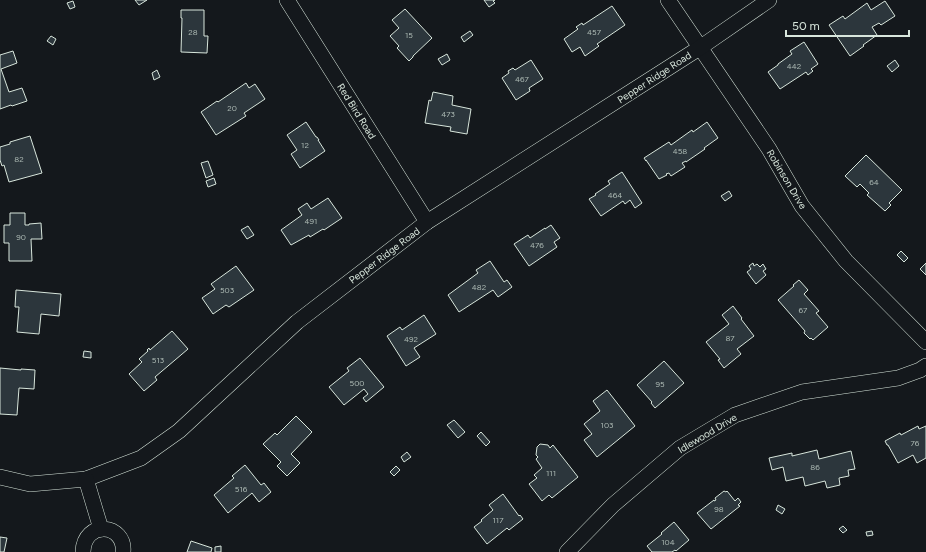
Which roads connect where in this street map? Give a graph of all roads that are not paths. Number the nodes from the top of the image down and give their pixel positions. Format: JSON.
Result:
{"nodes":[{"id":1,"x":287,"y":0,"type":"edge"},
{"id":2,"x":668,"y":0,"type":"edge"},
{"id":3,"x":769,"y":0,"type":"edge"},
{"id":4,"x":701,"y":47,"type":"junction"},
{"id":5,"x":427,"y":222,"type":"junction"},
{"id":6,"x":926,"y":342,"type":"edge"},
{"id":7,"x":926,"y":366,"type":"edge"},
{"id":8,"x":0,"y":477,"type":"edge"},
{"id":9,"x":86,"y":479,"type":"junction"},
{"id":10,"x":101,"y":529,"type":"junction"},
{"id":11,"x":84,"y":552,"type":"edge"},
{"id":12,"x":123,"y":552,"type":"edge"},
{"id":13,"x":567,"y":552,"type":"edge"}],
"edges":[{"from":1,"to":5,"type":"street","name":"Red Bird Road"},
{"from":2,"to":4,"type":"street","name":"Robinson Drive"},
{"from":3,"to":4,"type":"street","name":"Pepper Ridge Road"},
{"from":4,"to":5,"type":"street","name":"Pepper Ridge Road"},
{"from":4,"to":6,"type":"street","name":"Robinson Drive"},
{"from":5,"to":9,"type":"street","name":"Pepper Ridge Road"},
{"from":7,"to":13,"type":"street","name":"Idlewood Drive"},
{"from":8,"to":9,"type":"street","name":"Pepper Ridge Road"},
{"from":9,"to":10,"type":"street"},
{"from":10,"to":11,"type":"street"},
{"from":10,"to":12,"type":"street"}]}
